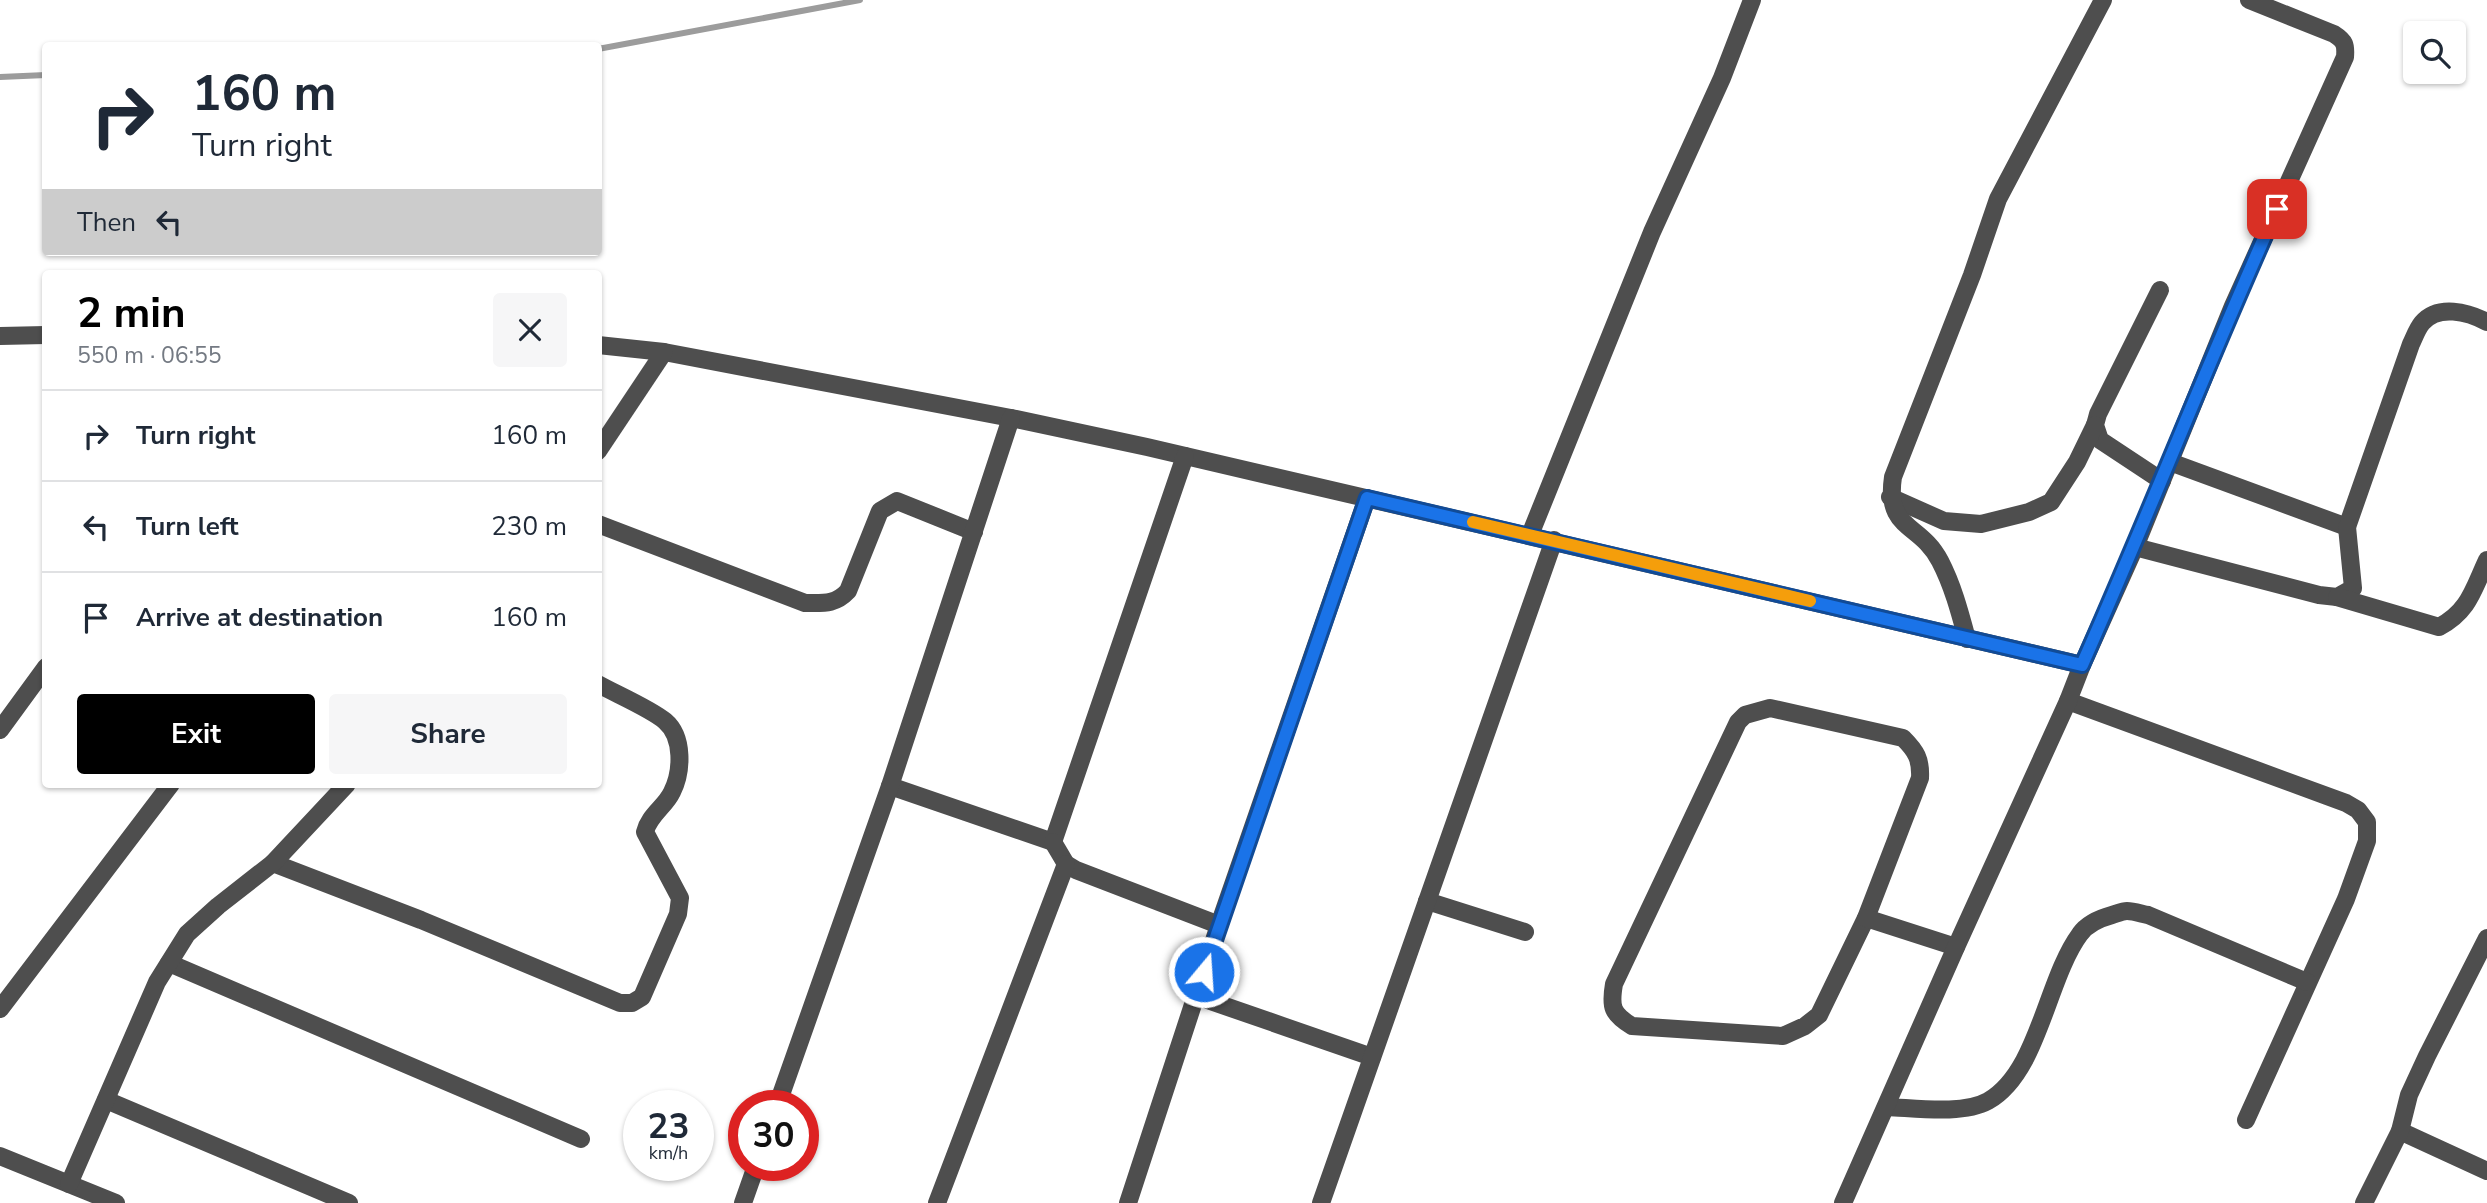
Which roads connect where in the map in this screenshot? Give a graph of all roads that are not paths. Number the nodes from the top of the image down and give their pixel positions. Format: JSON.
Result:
{"nodes":[{"id":1,"x":1752,"y":0,"type":"edge"},
{"id":2,"x":2103,"y":0,"type":"edge"},
{"id":3,"x":2249,"y":0,"type":"edge"},
{"id":4,"x":2160,"y":290,"type":"dead end"},
{"id":5,"x":2487,"y":305,"type":"edge"},
{"id":6,"x":2465,"y":313,"type":"junction"},
{"id":7,"x":2487,"y":322,"type":"edge"},
{"id":8,"x":42,"y":335,"type":"edge"},
{"id":9,"x":0,"y":336,"type":"edge"},
{"id":10,"x":602,"y":345,"type":"edge"},
{"id":11,"x":664,"y":352,"type":"junction"},
{"id":12,"x":1011,"y":418,"type":"junction"},
{"id":13,"x":2095,"y":425,"type":"junction"},
{"id":14,"x":602,"y":446,"type":"edge"},
{"id":15,"x":1185,"y":456,"type":"junction"},
{"id":16,"x":2170,"y":462,"type":"junction"},
{"id":17,"x":2162,"y":481,"type":"junction"},
{"id":18,"x":1890,"y":497,"type":"junction"},
{"id":19,"x":1367,"y":498,"type":"junction"},
{"id":20,"x":602,"y":526,"type":"edge"},
{"id":21,"x":2347,"y":527,"type":"junction"},
{"id":22,"x":974,"y":532,"type":"junction"},
{"id":23,"x":1530,"y":535,"type":"junction"},
{"id":24,"x":1554,"y":540,"type":"junction"},
{"id":25,"x":2135,"y":547,"type":"junction"},
{"id":26,"x":2487,"y":560,"type":"edge"},
{"id":27,"x":2337,"y":597,"type":"junction"},
{"id":28,"x":1967,"y":639,"type":"junction"},
{"id":29,"x":2082,"y":665,"type":"junction"},
{"id":30,"x":42,"y":672,"type":"edge"},
{"id":31,"x":602,"y":686,"type":"edge"},
{"id":32,"x":2068,"y":701,"type":"junction"},
{"id":33,"x":0,"y":730,"type":"edge"},
{"id":34,"x":890,"y":786,"type":"junction"},
{"id":35,"x":168,"y":788,"type":"edge"},
{"id":36,"x":343,"y":788,"type":"edge"},
{"id":37,"x":1054,"y":842,"type":"junction"},
{"id":38,"x":273,"y":863,"type":"junction"},
{"id":39,"x":1066,"y":864,"type":"junction"},
{"id":40,"x":1426,"y":901,"type":"junction"},
{"id":41,"x":1866,"y":918,"type":"junction"},
{"id":42,"x":1219,"y":925,"type":"junction"},
{"id":43,"x":1525,"y":932,"type":"dead end"},
{"id":44,"x":2487,"y":938,"type":"edge"},
{"id":45,"x":1956,"y":947,"type":"junction"},
{"id":46,"x":169,"y":963,"type":"junction"},
{"id":47,"x":2307,"y":982,"type":"junction"},
{"id":48,"x":1196,"y":996,"type":"junction"},
{"id":49,"x":0,"y":1009,"type":"edge"},
{"id":50,"x":1372,"y":1057,"type":"junction"},
{"id":51,"x":782,"y":1090,"type":"edge"},
{"id":52,"x":106,"y":1100,"type":"junction"},
{"id":53,"x":1886,"y":1107,"type":"junction"},
{"id":54,"x":2246,"y":1120,"type":"dead end"},
{"id":55,"x":2400,"y":1131,"type":"junction"},
{"id":56,"x":581,"y":1139,"type":"dead end"},
{"id":57,"x":0,"y":1156,"type":"edge"},
{"id":58,"x":2487,"y":1171,"type":"edge"},
{"id":59,"x":751,"y":1181,"type":"edge"},
{"id":60,"x":69,"y":1184,"type":"junction"},
{"id":61,"x":116,"y":1203,"type":"edge"},
{"id":62,"x":349,"y":1203,"type":"edge"},
{"id":63,"x":743,"y":1203,"type":"edge"},
{"id":64,"x":937,"y":1203,"type":"edge"},
{"id":65,"x":1128,"y":1203,"type":"edge"},
{"id":66,"x":1321,"y":1203,"type":"edge"},
{"id":67,"x":1843,"y":1203,"type":"edge"},
{"id":68,"x":2364,"y":1203,"type":"edge"}],
"edges":[{"from":1,"to":23,"type":"street"},
{"from":2,"to":18,"type":"street"},
{"from":3,"to":16,"type":"street"},
{"from":4,"to":13,"type":"street"},
{"from":5,"to":6,"type":"street"},
{"from":6,"to":7,"type":"street"},
{"from":6,"to":21,"type":"street"},
{"from":8,"to":9,"type":"street"},
{"from":10,"to":11,"type":"street"},
{"from":11,"to":12,"type":"street"},
{"from":11,"to":14,"type":"street"},
{"from":12,"to":15,"type":"street"},
{"from":12,"to":22,"type":"street"},
{"from":13,"to":17,"type":"street"},
{"from":13,"to":18,"type":"street"},
{"from":15,"to":19,"type":"street"},
{"from":15,"to":37,"type":"street"},
{"from":16,"to":17,"type":"street"},
{"from":16,"to":21,"type":"street"},
{"from":17,"to":25,"type":"street"},
{"from":18,"to":28,"type":"street"},
{"from":19,"to":23,"type":"street"},
{"from":19,"to":42,"type":"street"},
{"from":20,"to":22,"type":"street"},
{"from":21,"to":27,"type":"street"},
{"from":22,"to":34,"type":"street"},
{"from":23,"to":24,"type":"street"},
{"from":24,"to":28,"type":"street"},
{"from":24,"to":40,"type":"street"},
{"from":25,"to":27,"type":"street"},
{"from":25,"to":29,"type":"street"},
{"from":26,"to":27,"type":"street"},
{"from":28,"to":29,"type":"street"},
{"from":29,"to":32,"type":"street"},
{"from":30,"to":33,"type":"street"},
{"from":31,"to":38,"type":"street"},
{"from":32,"to":45,"type":"street"},
{"from":32,"to":47,"type":"street"},
{"from":34,"to":37,"type":"street"},
{"from":34,"to":51,"type":"street"},
{"from":35,"to":49,"type":"street"},
{"from":36,"to":38,"type":"street"},
{"from":37,"to":39,"type":"street"},
{"from":38,"to":46,"type":"street"},
{"from":39,"to":42,"type":"street"},
{"from":39,"to":64,"type":"street"},
{"from":40,"to":43,"type":"street"},
{"from":40,"to":50,"type":"street"},
{"from":41,"to":41,"type":"street"},
{"from":41,"to":45,"type":"street"},
{"from":42,"to":48,"type":"street"},
{"from":44,"to":55,"type":"street"},
{"from":45,"to":53,"type":"street"},
{"from":46,"to":52,"type":"street"},
{"from":46,"to":56,"type":"street"},
{"from":47,"to":53,"type":"street"},
{"from":47,"to":54,"type":"street"},
{"from":48,"to":50,"type":"street"},
{"from":48,"to":65,"type":"street"},
{"from":50,"to":66,"type":"street"},
{"from":52,"to":60,"type":"street"},
{"from":52,"to":62,"type":"street"},
{"from":53,"to":67,"type":"street"},
{"from":55,"to":58,"type":"street"},
{"from":55,"to":68,"type":"street"},
{"from":57,"to":60,"type":"street"},
{"from":59,"to":63,"type":"street"},
{"from":60,"to":61,"type":"street"}]}
